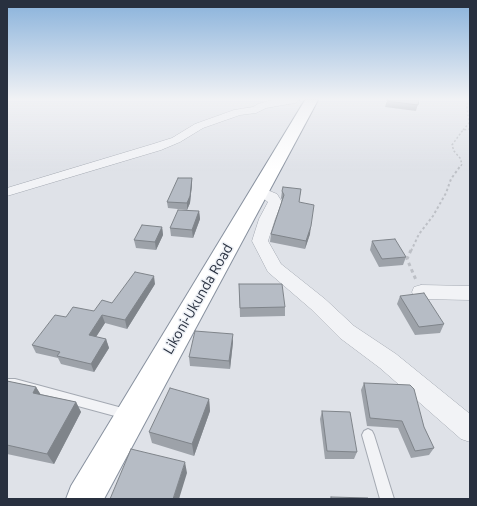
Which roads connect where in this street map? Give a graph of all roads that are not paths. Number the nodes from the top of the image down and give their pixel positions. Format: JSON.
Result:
{"nodes":[{"id":1,"x":206,"y":124,"type":"edge"},
{"id":2,"x":299,"y":124,"type":"edge"},
{"id":3,"x":260,"y":191,"type":"junction"},
{"id":4,"x":7,"y":192,"type":"edge"},
{"id":5,"x":421,"y":292,"type":"edge"},
{"id":6,"x":470,"y":293,"type":"edge"},
{"id":7,"x":7,"y":384,"type":"edge"},
{"id":8,"x":131,"y":415,"type":"junction"},
{"id":9,"x":470,"y":430,"type":"edge"},
{"id":10,"x":368,"y":435,"type":"dead end"},
{"id":11,"x":84,"y":499,"type":"edge"},
{"id":12,"x":387,"y":499,"type":"edge"}],
"edges":[{"from":1,"to":4,"type":"street"},
{"from":2,"to":3,"type":"highway","name":"Likoni-Ukunda Road"},
{"from":3,"to":8,"type":"highway","name":"Likoni-Ukunda Road"},
{"from":3,"to":9,"type":"street"},
{"from":5,"to":6,"type":"street"},
{"from":7,"to":8,"type":"lane"},
{"from":8,"to":11,"type":"highway","name":"Likoni-Ukunda Road"},
{"from":10,"to":12,"type":"lane"}]}
